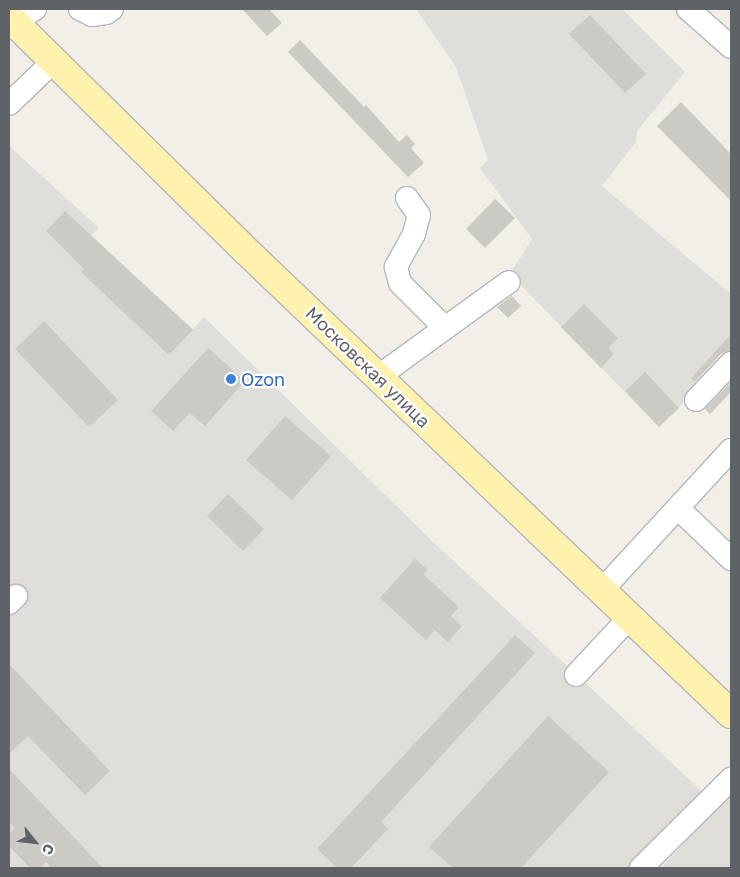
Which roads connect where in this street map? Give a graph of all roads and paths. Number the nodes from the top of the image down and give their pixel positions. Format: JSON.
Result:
{"nodes":[{"id":1,"x":80,"y":9,"type":"edge"},
{"id":2,"x":112,"y":9,"type":"edge"},
{"id":3,"x":688,"y":9,"type":"edge"},
{"id":4,"x":19,"y":16,"type":"edge"},
{"id":5,"x":731,"y":47,"type":"edge"},
{"id":6,"x":54,"y":61,"type":"junction"},
{"id":7,"x":9,"y":104,"type":"edge"},
{"id":8,"x":407,"y":198,"type":"dead end"},
{"id":9,"x":509,"y":282,"type":"dead end"},
{"id":10,"x":445,"y":328,"type":"junction"},
{"id":11,"x":731,"y":363,"type":"edge"},
{"id":12,"x":379,"y":376,"type":"junction"},
{"id":13,"x":696,"y":400,"type":"dead end"},
{"id":14,"x":731,"y":450,"type":"edge"},
{"id":15,"x":678,"y":508,"type":"junction"},
{"id":16,"x":731,"y":559,"type":"edge"},
{"id":17,"x":603,"y":589,"type":"junction"},
{"id":18,"x":631,"y":616,"type":"junction"},
{"id":19,"x":576,"y":675,"type":"dead end"},
{"id":20,"x":731,"y":714,"type":"edge"},
{"id":21,"x":731,"y":779,"type":"edge"},
{"id":22,"x":641,"y":868,"type":"edge"}],
"edges":[{"from":1,"to":2,"type":"street"},
{"from":3,"to":5,"type":"street"},
{"from":4,"to":6,"type":"main road","name":"Московская улица"},
{"from":6,"to":7,"type":"street"},
{"from":6,"to":12,"type":"main road","name":"Московская улица"},
{"from":8,"to":10,"type":"street"},
{"from":9,"to":10,"type":"street"},
{"from":10,"to":12,"type":"street"},
{"from":11,"to":13,"type":"street"},
{"from":12,"to":17,"type":"main road","name":"Московская улица"},
{"from":14,"to":15,"type":"street"},
{"from":15,"to":16,"type":"street"},
{"from":15,"to":17,"type":"street"},
{"from":17,"to":18,"type":"main road","name":"Московская улица"},
{"from":18,"to":19,"type":"street"},
{"from":18,"to":20,"type":"main road","name":"Московская улица"},
{"from":21,"to":22,"type":"street"}]}
